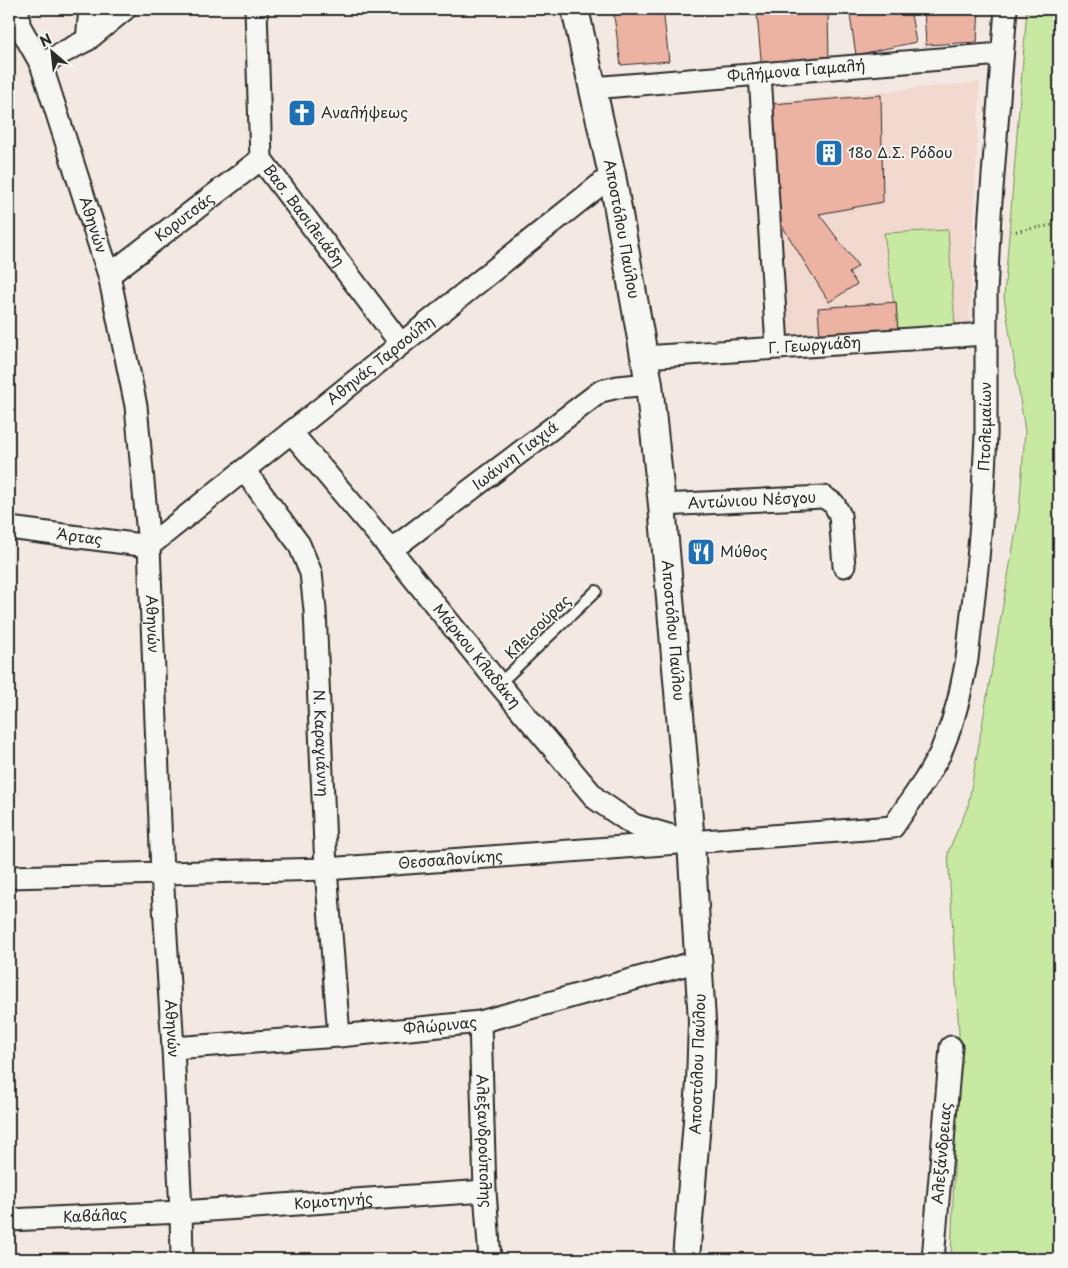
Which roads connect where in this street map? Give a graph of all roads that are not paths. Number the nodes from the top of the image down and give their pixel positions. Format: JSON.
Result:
{"nodes":[{"id":1,"x":90,"y":9,"type":"edge"},
{"id":2,"x":124,"y":9,"type":"edge"},
{"id":3,"x":256,"y":9,"type":"edge"},
{"id":4,"x":575,"y":9,"type":"edge"},
{"id":5,"x":1006,"y":9,"type":"edge"},
{"id":6,"x":15,"y":20,"type":"edge"},
{"id":7,"x":88,"y":40,"type":"junction"},
{"id":8,"x":1001,"y":54,"type":"junction"},
{"id":9,"x":41,"y":64,"type":"junction"},
{"id":10,"x":760,"y":74,"type":"junction"},
{"id":11,"x":592,"y":88,"type":"junction"},
{"id":12,"x":260,"y":159,"type":"junction"},
{"id":13,"x":612,"y":175,"type":"junction"},
{"id":14,"x":109,"y":274,"type":"junction"},
{"id":15,"x":985,"y":334,"type":"junction"},
{"id":16,"x":401,"y":344,"type":"junction"},
{"id":17,"x":777,"y":347,"type":"junction"},
{"id":18,"x":644,"y":357,"type":"junction"},
{"id":19,"x":649,"y":384,"type":"junction"},
{"id":20,"x":291,"y":432,"type":"junction"},
{"id":21,"x":244,"y":470,"type":"junction"},
{"id":22,"x":662,"y":506,"type":"junction"},
{"id":23,"x":9,"y":528,"type":"edge"},
{"id":24,"x":149,"y":546,"type":"junction"},
{"id":25,"x":391,"y":550,"type":"junction"},
{"id":26,"x":844,"y":566,"type":"dead end"},
{"id":27,"x":596,"y":591,"type":"dead end"},
{"id":28,"x":499,"y":684,"type":"junction"},
{"id":29,"x":893,"y":827,"type":"joint"},
{"id":30,"x":692,"y":842,"type":"junction"},
{"id":31,"x":326,"y":869,"type":"junction"},
{"id":32,"x":162,"y":873,"type":"junction"},
{"id":33,"x":9,"y":878,"type":"edge"},
{"id":34,"x":699,"y":961,"type":"junction"},
{"id":35,"x":480,"y":1022,"type":"junction"},
{"id":36,"x":339,"y":1036,"type":"junction"},
{"id":37,"x":952,"y":1047,"type":"dead end"},
{"id":38,"x":173,"y":1048,"type":"junction"},
{"id":39,"x":485,"y":1190,"type":"junction"},
{"id":40,"x":181,"y":1212,"type":"junction"},
{"id":41,"x":9,"y":1220,"type":"edge"},
{"id":42,"x":182,"y":1259,"type":"edge"},
{"id":43,"x":490,"y":1259,"type":"edge"},
{"id":44,"x":686,"y":1259,"type":"edge"},
{"id":45,"x":933,"y":1259,"type":"edge"}],
"edges":[{"from":1,"to":7,"type":"street"},
{"from":2,"to":7,"type":"street"},
{"from":3,"to":12,"type":"street","name":"Βασ. Βασιλειάδη"},
{"from":4,"to":11,"type":"street","name":"Αποστόλου Παύλου"},
{"from":5,"to":8,"type":"street","name":"Πτολεμαίων"},
{"from":6,"to":9,"type":"street","name":"Αθηνών"},
{"from":7,"to":9,"type":"street"},
{"from":8,"to":10,"type":"street","name":"Φιλήμονα Γιαμαλή"},
{"from":8,"to":15,"type":"street","name":"Πτολεμαίων"},
{"from":9,"to":14,"type":"street","name":"Αθηνών"},
{"from":10,"to":11,"type":"street","name":"Φιλήμονα Γιαμαλή"},
{"from":10,"to":17,"type":"street"},
{"from":11,"to":13,"type":"street","name":"Αποστόλου Παύλου"},
{"from":12,"to":14,"type":"street","name":"Κορυτσάς"},
{"from":12,"to":16,"type":"street","name":"Βασ. Βασιλειάδη"},
{"from":13,"to":16,"type":"street","name":"Αθηνάς Ταρσούλη"},
{"from":13,"to":18,"type":"street","name":"Αποστόλου Παύλου"},
{"from":14,"to":24,"type":"street","name":"Αθηνών"},
{"from":15,"to":17,"type":"street","name":"Γ. Γεωργιάδη"},
{"from":15,"to":29,"type":"street","name":"Πτολεμαίων"},
{"from":16,"to":20,"type":"street","name":"Αθηνάς Ταρσούλη"},
{"from":17,"to":18,"type":"street","name":"Γ. Γεωργιάδη"},
{"from":18,"to":19,"type":"street","name":"Αποστόλου Παύλου"},
{"from":19,"to":22,"type":"street","name":"Αποστόλου Παύλου"},
{"from":19,"to":25,"type":"street","name":"Ιωάννη Γιαχιά"},
{"from":20,"to":21,"type":"street","name":"Αθηνάς Ταρσούλη"},
{"from":20,"to":25,"type":"street","name":"Μάρκου Κλαδάκη"},
{"from":21,"to":24,"type":"street","name":"Αθηνάς Ταρσούλη"},
{"from":21,"to":31,"type":"street","name":"Ν. Καραγιάννη"},
{"from":22,"to":26,"type":"street","name":"Αντώνιου Νέσγου"},
{"from":22,"to":30,"type":"street","name":"Αποστόλου Παύλου"},
{"from":23,"to":24,"type":"street","name":"Άρτας"},
{"from":24,"to":32,"type":"street","name":"Αθηνών"},
{"from":25,"to":28,"type":"street","name":"Μάρκου Κλαδάκη"},
{"from":27,"to":28,"type":"lane","name":"Κλεισούρας"},
{"from":28,"to":30,"type":"street","name":"Μάρκου Κλαδάκη"},
{"from":29,"to":30,"type":"street","name":"Θεσσαλονίκης"},
{"from":30,"to":31,"type":"street","name":"Θεσσαλονίκης"},
{"from":30,"to":34,"type":"street","name":"Αποστόλου Παύλου"},
{"from":31,"to":32,"type":"street","name":"Θεσσαλονίκης"},
{"from":31,"to":36,"type":"street","name":"Ν. Καραγιάννη"},
{"from":32,"to":33,"type":"street","name":"Θεσσαλονίκης"},
{"from":32,"to":38,"type":"street","name":"Αθηνών"},
{"from":34,"to":35,"type":"street","name":"Φλώρινας"},
{"from":34,"to":44,"type":"street","name":"Αποστόλου Παύλου"},
{"from":35,"to":36,"type":"street","name":"Φλώρινας"},
{"from":35,"to":39,"type":"street","name":"Αλεξανδρούπολης"},
{"from":36,"to":38,"type":"street","name":"Φλώρινας"},
{"from":37,"to":45,"type":"street","name":"Αλεξάνδρειας"},
{"from":38,"to":40,"type":"street","name":"Αθηνών"},
{"from":39,"to":40,"type":"street","name":"Κομοτηνής"},
{"from":39,"to":43,"type":"street","name":"Αλεξανδρούπολης"},
{"from":40,"to":41,"type":"street","name":"Καβάλας"},
{"from":40,"to":42,"type":"street","name":"Αθηνών"}]}
